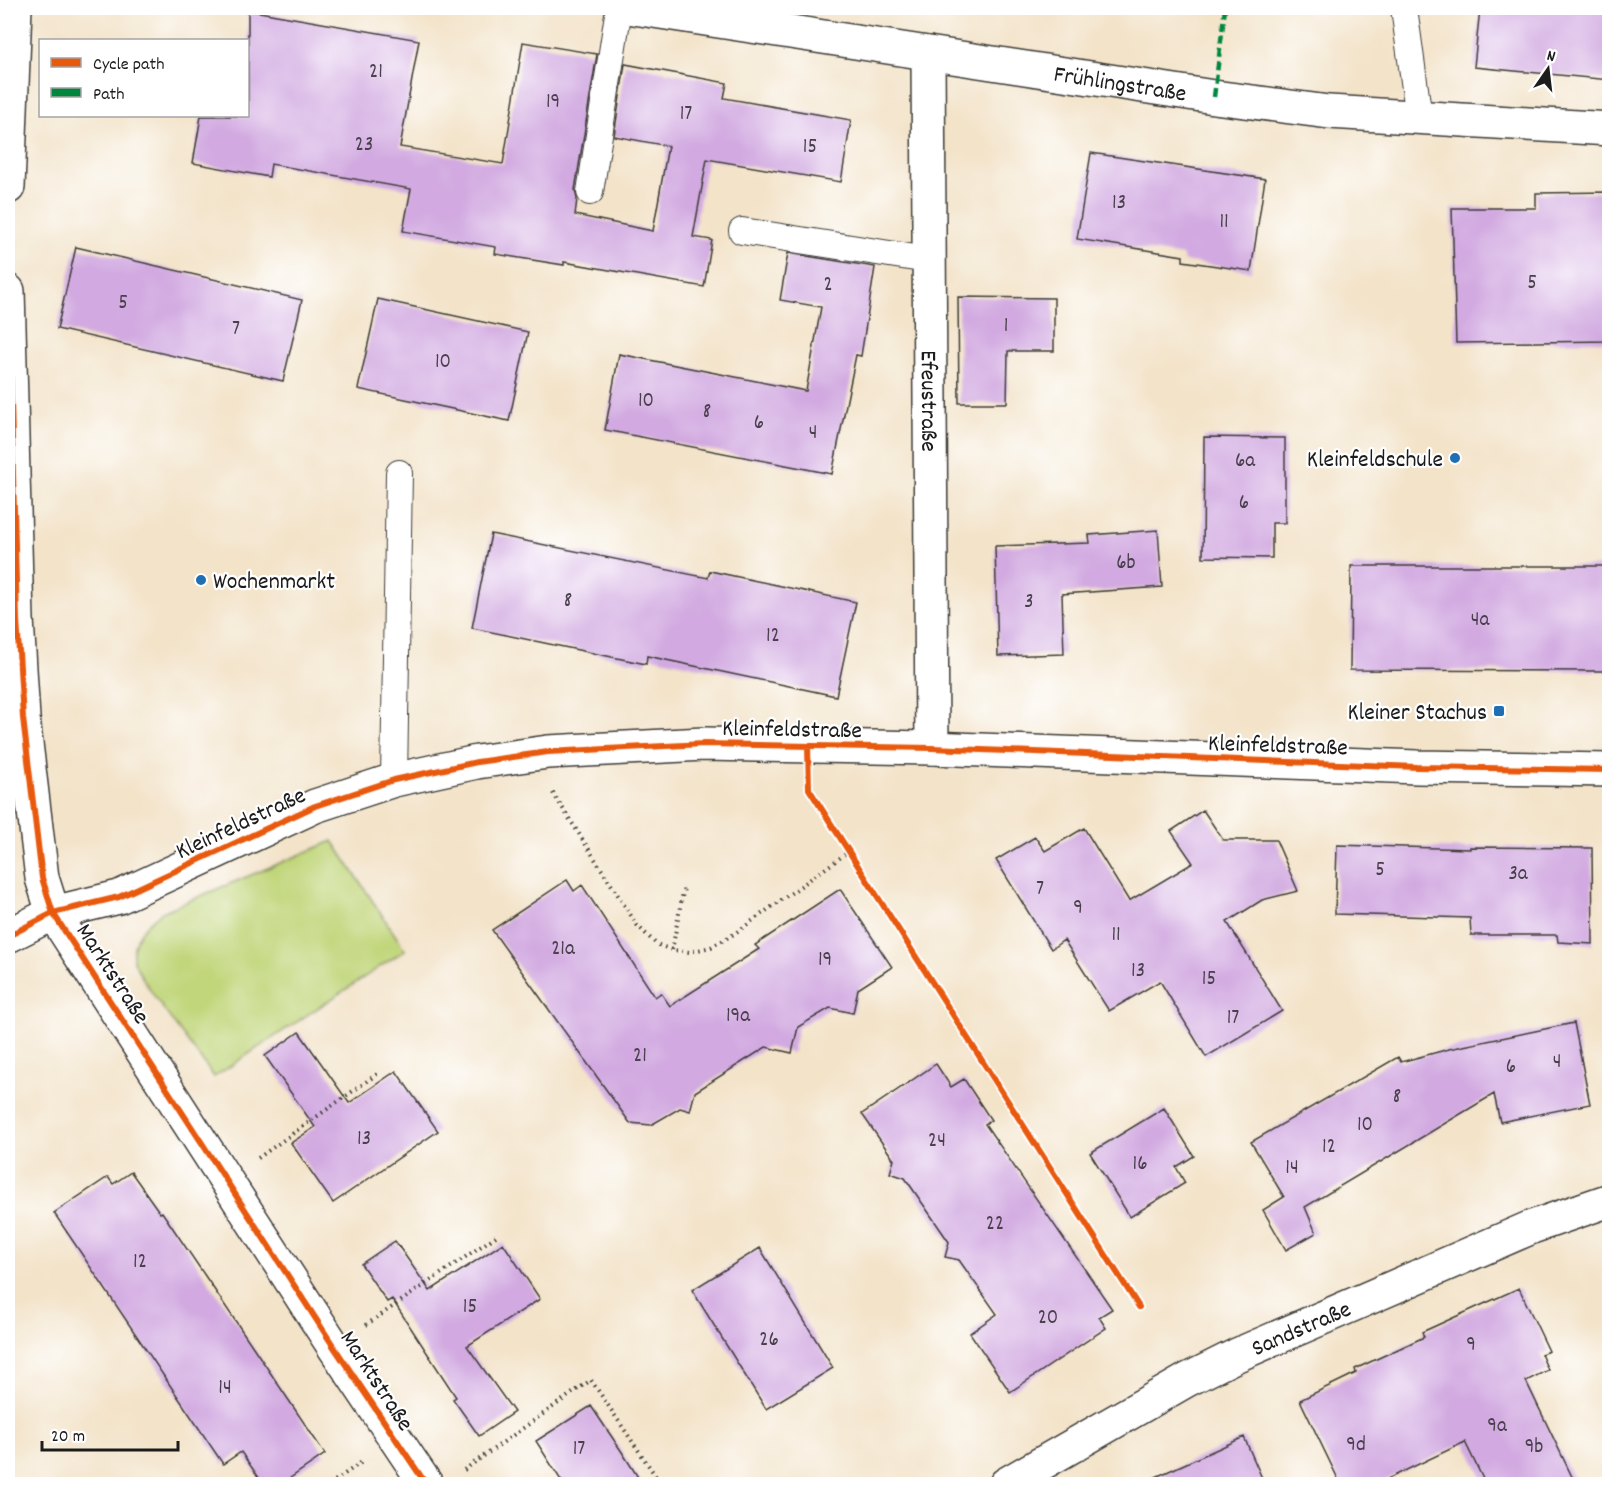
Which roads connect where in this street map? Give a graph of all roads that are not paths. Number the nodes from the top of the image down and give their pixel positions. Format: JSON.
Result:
{"nodes":[{"id":1,"x":15,"y":8,"type":"edge"},
{"id":2,"x":619,"y":8,"type":"edge"},
{"id":3,"x":634,"y":8,"type":"edge"},
{"id":4,"x":1404,"y":8,"type":"edge"},
{"id":5,"x":928,"y":53,"type":"junction"},
{"id":6,"x":1419,"y":118,"type":"junction"},
{"id":7,"x":1610,"y":129,"type":"edge"},
{"id":8,"x":8,"y":187,"type":"edge"},
{"id":9,"x":590,"y":192,"type":"dead end"},
{"id":10,"x":742,"y":231,"type":"dead end"},
{"id":11,"x":928,"y":260,"type":"junction"},
{"id":12,"x":8,"y":291,"type":"edge"},
{"id":13,"x":399,"y":473,"type":"dead end"},
{"id":14,"x":14,"y":674,"type":"edge"},
{"id":15,"x":15,"y":715,"type":"edge"},
{"id":16,"x":932,"y":748,"type":"junction"},
{"id":17,"x":1610,"y":770,"type":"edge"},
{"id":18,"x":394,"y":780,"type":"junction"},
{"id":19,"x":54,"y":913,"type":"junction"},
{"id":20,"x":8,"y":936,"type":"edge"},
{"id":21,"x":1610,"y":1200,"type":"edge"},
{"id":22,"x":426,"y":1485,"type":"edge"},
{"id":23,"x":1006,"y":1485,"type":"edge"}],
"edges":[{"from":1,"to":8,"type":"street"},
{"from":2,"to":9,"type":"lane"},
{"from":3,"to":5,"type":"street","name":"Frühlingstraße"},
{"from":4,"to":6,"type":"lane"},
{"from":5,"to":6,"type":"street","name":"Frühlingstraße"},
{"from":5,"to":11,"type":"street","name":"Efeustraße"},
{"from":6,"to":7,"type":"street","name":"Frühlingstraße"},
{"from":10,"to":11,"type":"lane"},
{"from":11,"to":16,"type":"street","name":"Efeustraße"},
{"from":12,"to":14,"type":"street","name":"Marktstraße"},
{"from":13,"to":18,"type":"lane"},
{"from":14,"to":15,"type":"street","name":"Marktstraße"},
{"from":15,"to":19,"type":"street","name":"Marktstraße"},
{"from":16,"to":17,"type":"street","name":"Kleinfeldstraße"},
{"from":16,"to":18,"type":"street","name":"Kleinfeldstraße"},
{"from":18,"to":19,"type":"street","name":"Kleinfeldstraße"},
{"from":19,"to":20,"type":"street","name":"Kleinfeldstraße"},
{"from":19,"to":22,"type":"street","name":"Marktstraße"},
{"from":21,"to":23,"type":"street","name":"Sandstraße"}]}
